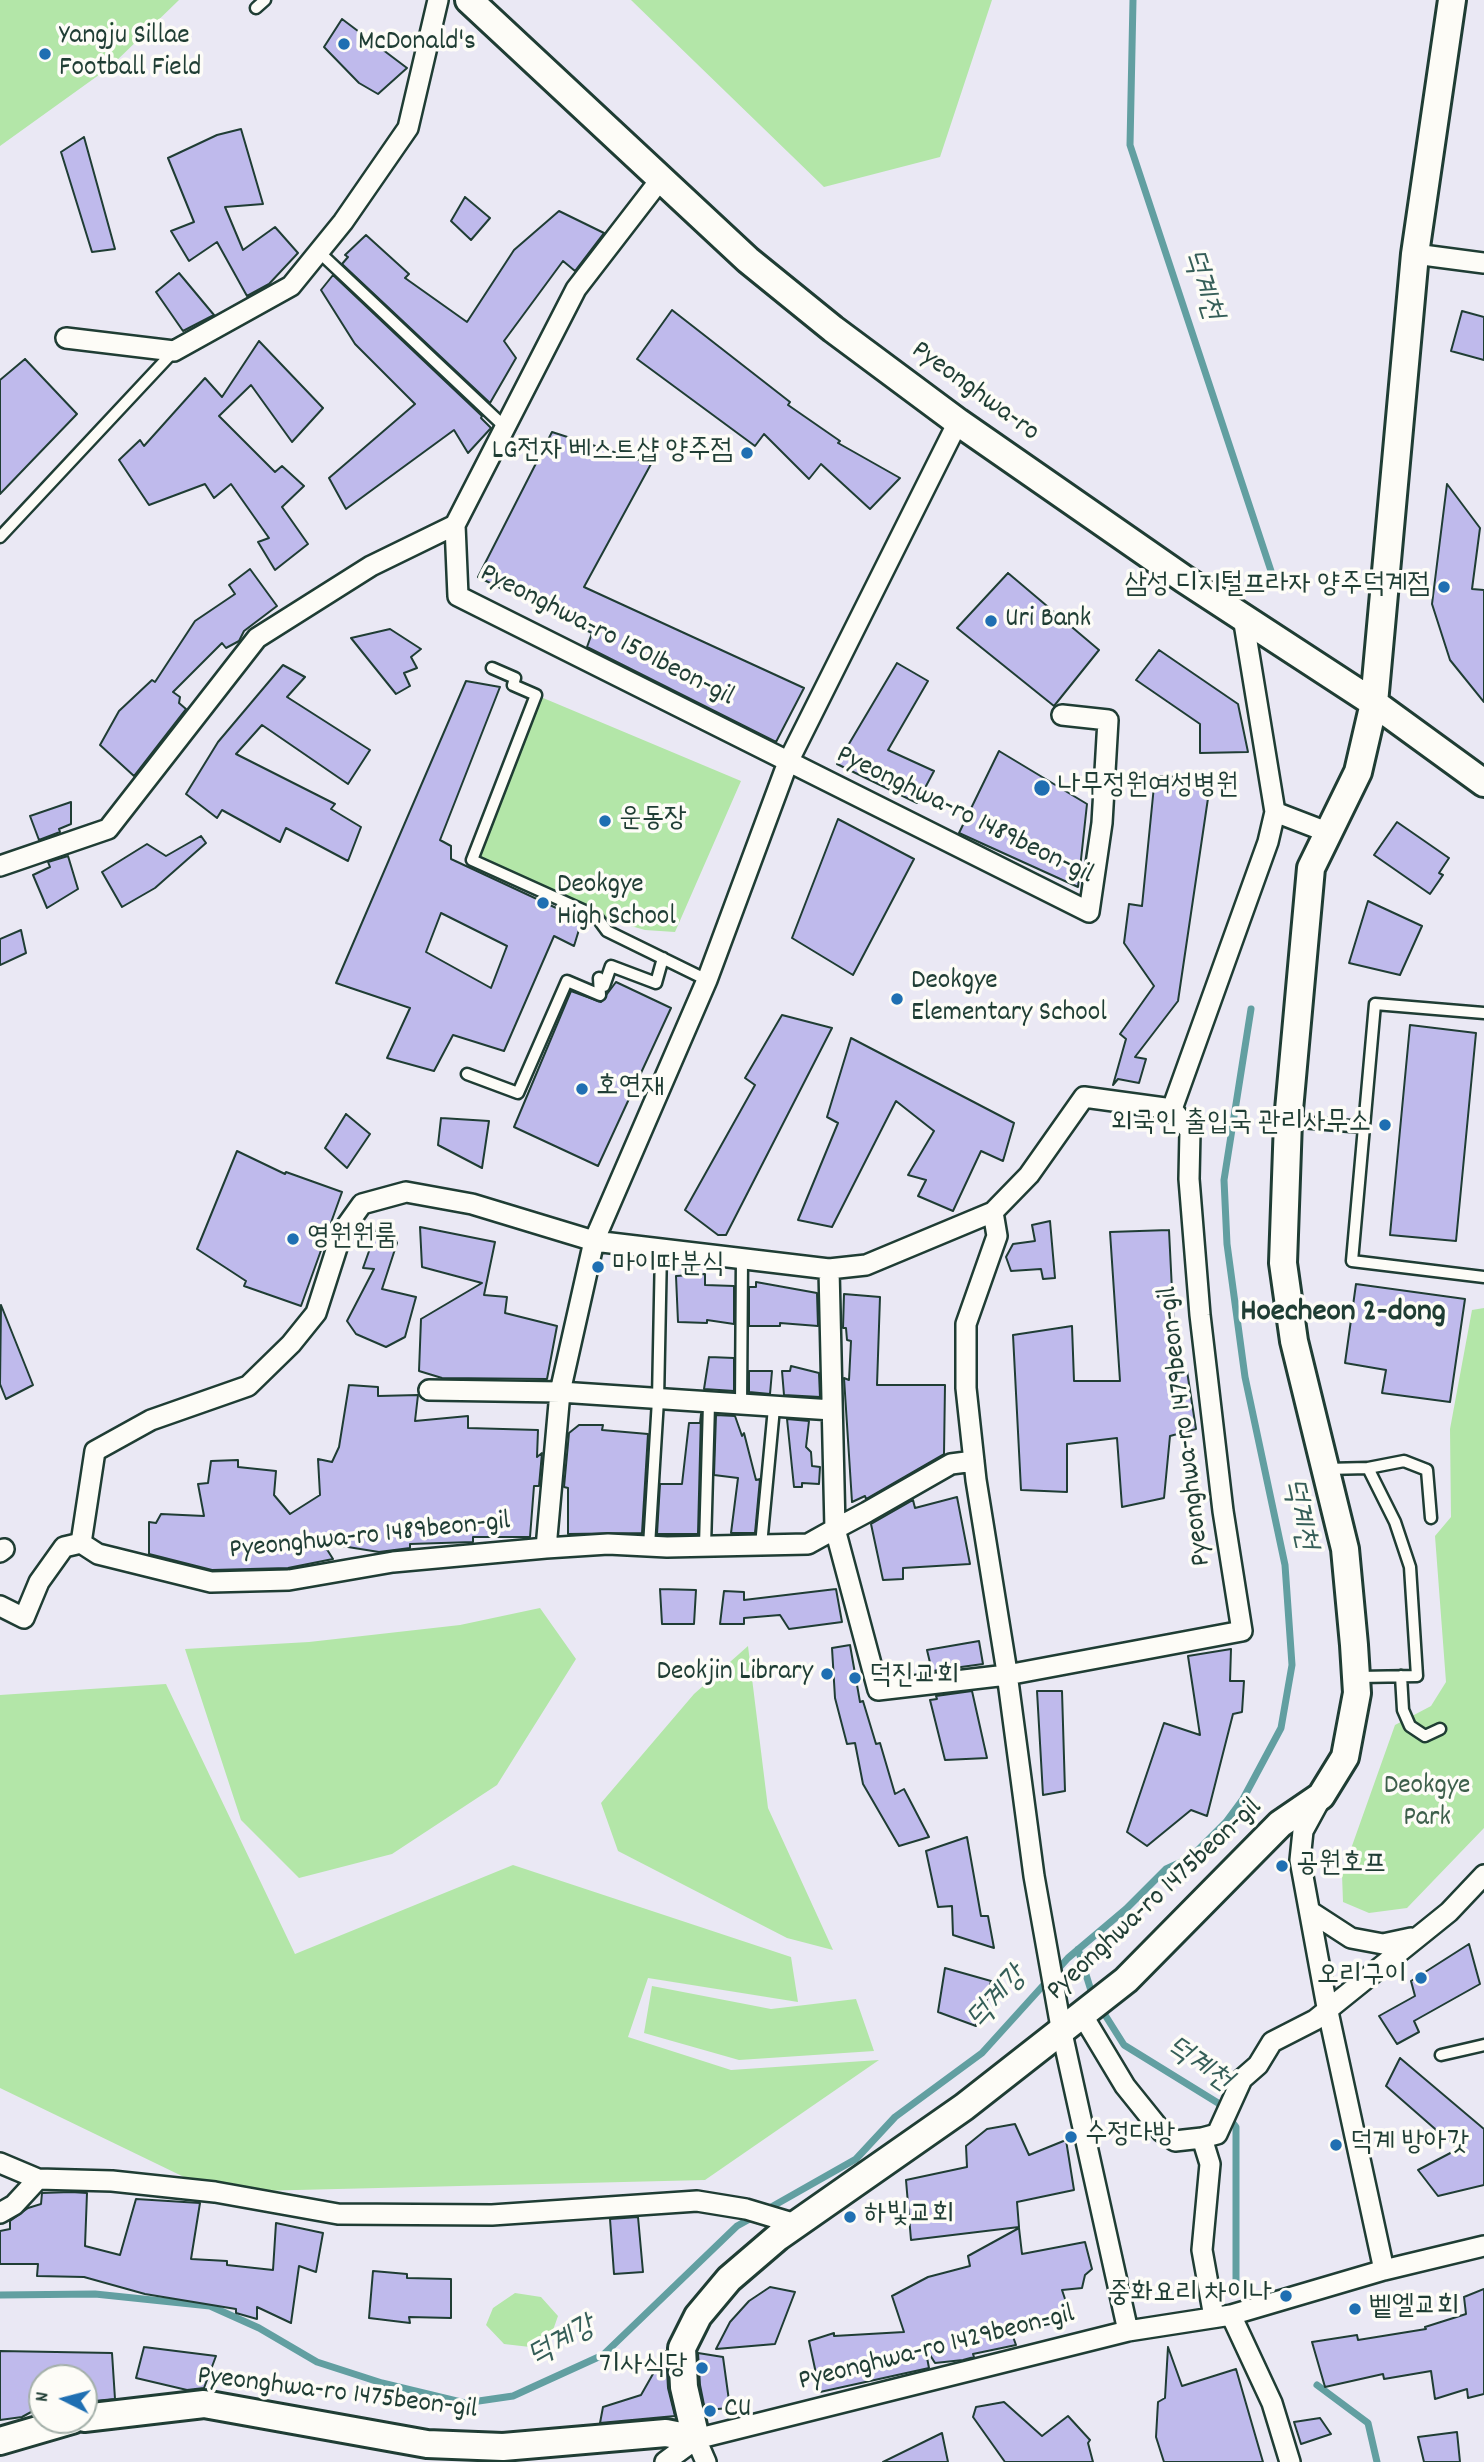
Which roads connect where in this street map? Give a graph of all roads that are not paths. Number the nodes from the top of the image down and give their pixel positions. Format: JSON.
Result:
{"nodes":[{"id":1,"x":265,"y":0,"type":"edge"},
{"id":2,"x":438,"y":0,"type":"edge"},
{"id":3,"x":469,"y":0,"type":"edge"},
{"id":4,"x":1452,"y":0,"type":"edge"},
{"id":5,"x":256,"y":8,"type":"dead end"},
{"id":6,"x":660,"y":180,"type":"junction"},
{"id":7,"x":319,"y":252,"type":"junction"},
{"id":8,"x":1415,"y":254,"type":"junction"},
{"id":9,"x":1484,"y":262,"type":"edge"},
{"id":10,"x":66,"y":338,"type":"dead end"},
{"id":11,"x":174,"y":351,"type":"junction"},
{"id":12,"x":958,"y":422,"type":"junction"},
{"id":13,"x":507,"y":429,"type":"junction"},
{"id":14,"x":455,"y":525,"type":"junction"},
{"id":15,"x":0,"y":537,"type":"edge"},
{"id":16,"x":1243,"y":617,"type":"junction"},
{"id":17,"x":492,"y":668,"type":"dead end"},
{"id":18,"x":1374,"y":703,"type":"junction"},
{"id":19,"x":1062,"y":715,"type":"dead end"},
{"id":20,"x":788,"y":762,"type":"junction"},
{"id":21,"x":1484,"y":783,"type":"edge"},
{"id":22,"x":1275,"y":812,"type":"junction"},
{"id":23,"x":1326,"y":832,"type":"junction"},
{"id":24,"x":0,"y":866,"type":"edge"},
{"id":25,"x":663,"y":958,"type":"junction"},
{"id":26,"x":707,"y":980,"type":"junction"},
{"id":27,"x":1484,"y":1013,"type":"edge"},
{"id":28,"x":467,"y":1074,"type":"dead end"},
{"id":29,"x":1172,"y":1109,"type":"junction"},
{"id":30,"x":1287,"y":1121,"type":"junction"},
{"id":31,"x":1363,"y":1128,"type":"junction"},
{"id":32,"x":993,"y":1212,"type":"junction"},
{"id":33,"x":594,"y":1241,"type":"junction"},
{"id":34,"x":661,"y":1250,"type":"junction"},
{"id":35,"x":742,"y":1258,"type":"junction"},
{"id":36,"x":829,"y":1269,"type":"junction"},
{"id":37,"x":1484,"y":1277,"type":"edge"},
{"id":38,"x":429,"y":1390,"type":"dead end"},
{"id":39,"x":560,"y":1392,"type":"junction"},
{"id":40,"x":658,"y":1400,"type":"junction"},
{"id":41,"x":709,"y":1404,"type":"junction"},
{"id":42,"x":741,"y":1406,"type":"junction"},
{"id":43,"x":774,"y":1408,"type":"junction"},
{"id":44,"x":832,"y":1410,"type":"junction"},
{"id":45,"x":974,"y":1461,"type":"junction"},
{"id":46,"x":1368,"y":1468,"type":"junction"},
{"id":47,"x":1325,"y":1469,"type":"junction"},
{"id":48,"x":1431,"y":1518,"type":"dead end"},
{"id":49,"x":835,"y":1529,"type":"junction"},
{"id":50,"x":81,"y":1543,"type":"junction"},
{"id":51,"x":761,"y":1545,"type":"junction"},
{"id":52,"x":649,"y":1546,"type":"junction"},
{"id":53,"x":705,"y":1546,"type":"junction"},
{"id":54,"x":546,"y":1548,"type":"junction"},
{"id":55,"x":0,"y":1606,"type":"edge"},
{"id":56,"x":1007,"y":1675,"type":"junction"},
{"id":57,"x":1401,"y":1676,"type":"junction"},
{"id":58,"x":1356,"y":1677,"type":"junction"},
{"id":59,"x":1440,"y":1729,"type":"dead end"},
{"id":60,"x":1321,"y":1796,"type":"junction"},
{"id":61,"x":1484,"y":1875,"type":"edge"},
{"id":62,"x":1311,"y":1912,"type":"junction"},
{"id":63,"x":1416,"y":1937,"type":"junction"},
{"id":64,"x":1327,"y":2007,"type":"junction"},
{"id":65,"x":1085,"y":2015,"type":"junction"},
{"id":66,"x":1062,"y":2032,"type":"junction"},
{"id":67,"x":1484,"y":2045,"type":"edge"},
{"id":68,"x":1441,"y":2055,"type":"dead end"},
{"id":69,"x":1202,"y":2138,"type":"junction"},
{"id":70,"x":0,"y":2163,"type":"edge"},
{"id":71,"x":38,"y":2179,"type":"junction"},
{"id":72,"x":0,"y":2213,"type":"edge"},
{"id":73,"x":784,"y":2220,"type":"junction"},
{"id":74,"x":1484,"y":2246,"type":"edge"},
{"id":75,"x":1384,"y":2270,"type":"junction"},
{"id":76,"x":1223,"y":2316,"type":"junction"},
{"id":77,"x":1128,"y":2331,"type":"junction"},
{"id":78,"x":98,"y":2416,"type":"edge"},
{"id":79,"x":28,"y":2433,"type":"edge"},
{"id":80,"x":0,"y":2441,"type":"edge"},
{"id":81,"x":701,"y":2451,"type":"edge"},
{"id":82,"x":666,"y":2462,"type":"edge"},
{"id":83,"x":1290,"y":2462,"type":"edge"}],
"edges":[{"from":1,"to":5,"type":"lane"},
{"from":2,"to":7,"type":"street"},
{"from":3,"to":6,"type":"street","name":"Pyeonghwa-ro"},
{"from":4,"to":8,"type":"street","name":"Pyeonghwa-ro 1475beon-gil"},
{"from":6,"to":12,"type":"street","name":"Pyeonghwa-ro"},
{"from":6,"to":13,"type":"street"},
{"from":7,"to":11,"type":"street"},
{"from":7,"to":13,"type":"lane"},
{"from":8,"to":9,"type":"street"},
{"from":8,"to":18,"type":"street","name":"Pyeonghwa-ro 1475beon-gil"},
{"from":10,"to":11,"type":"street"},
{"from":11,"to":15,"type":"lane"},
{"from":12,"to":16,"type":"street","name":"Pyeonghwa-ro"},
{"from":12,"to":20,"type":"street","name":"Pyeonghwa-ro 1489beon-gil"},
{"from":13,"to":14,"type":"street"},
{"from":14,"to":20,"type":"street","name":"Pyeonghwa-ro 1501beon-gil"},
{"from":14,"to":24,"type":"street"},
{"from":16,"to":18,"type":"street","name":"Pyeonghwa-ro"},
{"from":16,"to":22,"type":"street"},
{"from":17,"to":25,"type":"lane"},
{"from":18,"to":21,"type":"street","name":"Pyeonghwa-ro"},
{"from":18,"to":23,"type":"street","name":"Pyeonghwa-ro 1475beon-gil"},
{"from":19,"to":20,"type":"street","name":"Pyeonghwa-ro 1489beon-gil"},
{"from":20,"to":26,"type":"street","name":"Pyeonghwa-ro 1489beon-gil"},
{"from":22,"to":23,"type":"street"},
{"from":22,"to":29,"type":"street"},
{"from":23,"to":30,"type":"street","name":"Pyeonghwa-ro 1475beon-gil"},
{"from":25,"to":26,"type":"lane"},
{"from":25,"to":28,"type":"lane"},
{"from":26,"to":33,"type":"street","name":"Pyeonghwa-ro 1489beon-gil"},
{"from":27,"to":31,"type":"lane"},
{"from":29,"to":32,"type":"street"},
{"from":29,"to":56,"type":"street","name":"Pyeonghwa-ro 1479beon-gil"},
{"from":30,"to":31,"type":"lane"},
{"from":30,"to":47,"type":"street","name":"Pyeonghwa-ro 1475beon-gil"},
{"from":31,"to":37,"type":"lane"},
{"from":32,"to":36,"type":"street"},
{"from":32,"to":45,"type":"street"},
{"from":33,"to":34,"type":"street"},
{"from":33,"to":39,"type":"street","name":"Pyeonghwa-ro 1489beon-gil"},
{"from":33,"to":50,"type":"street"},
{"from":34,"to":35,"type":"street"},
{"from":34,"to":40,"type":"lane"},
{"from":35,"to":36,"type":"street"},
{"from":35,"to":42,"type":"lane"},
{"from":36,"to":44,"type":"street"},
{"from":38,"to":39,"type":"street"},
{"from":39,"to":40,"type":"street"},
{"from":39,"to":54,"type":"street","name":"Pyeonghwa-ro 1489beon-gil"},
{"from":40,"to":41,"type":"street"},
{"from":40,"to":52,"type":"lane"},
{"from":41,"to":42,"type":"street"},
{"from":41,"to":53,"type":"lane"},
{"from":42,"to":43,"type":"street"},
{"from":43,"to":44,"type":"street"},
{"from":43,"to":51,"type":"lane"},
{"from":44,"to":49,"type":"street"},
{"from":45,"to":49,"type":"street","name":"Pyeonghwa-ro 1489beon-gil"},
{"from":45,"to":56,"type":"street"},
{"from":46,"to":47,"type":"lane"},
{"from":46,"to":48,"type":"lane"},
{"from":46,"to":57,"type":"lane"},
{"from":47,"to":58,"type":"street","name":"Pyeonghwa-ro 1475beon-gil"},
{"from":49,"to":51,"type":"street","name":"Pyeonghwa-ro 1489beon-gil"},
{"from":49,"to":56,"type":"street"},
{"from":50,"to":54,"type":"street","name":"Pyeonghwa-ro 1489beon-gil"},
{"from":50,"to":55,"type":"street"},
{"from":51,"to":53,"type":"street","name":"Pyeonghwa-ro 1489beon-gil"},
{"from":52,"to":53,"type":"street","name":"Pyeonghwa-ro 1489beon-gil"},
{"from":52,"to":54,"type":"street","name":"Pyeonghwa-ro 1489beon-gil"},
{"from":56,"to":66,"type":"street"},
{"from":57,"to":58,"type":"lane"},
{"from":57,"to":59,"type":"lane"},
{"from":58,"to":60,"type":"street","name":"Pyeonghwa-ro 1475beon-gil"},
{"from":60,"to":62,"type":"street","name":"Pyeonghwa-ro 1475beon-gil"},
{"from":60,"to":65,"type":"street","name":"Pyeonghwa-ro 1475beon-gil"},
{"from":61,"to":63,"type":"street"},
{"from":62,"to":63,"type":"street"},
{"from":62,"to":64,"type":"street","name":"Pyeonghwa-ro 1475beon-gil"},
{"from":63,"to":64,"type":"street"},
{"from":64,"to":69,"type":"street"},
{"from":64,"to":75,"type":"street"},
{"from":65,"to":66,"type":"street","name":"Pyeonghwa-ro 1475beon-gil"},
{"from":65,"to":69,"type":"street"},
{"from":66,"to":73,"type":"street","name":"Pyeonghwa-ro 1475beon-gil"},
{"from":66,"to":77,"type":"street"},
{"from":67,"to":68,"type":"lane"},
{"from":69,"to":76,"type":"street"},
{"from":70,"to":71,"type":"street"},
{"from":71,"to":72,"type":"street"},
{"from":71,"to":73,"type":"street"},
{"from":73,"to":81,"type":"street","name":"Pyeonghwa-ro 1475beon-gil"},
{"from":74,"to":75,"type":"street","name":"Pyeonghwa-ro 1429beon-gil"},
{"from":75,"to":76,"type":"street","name":"Pyeonghwa-ro 1429beon-gil"},
{"from":76,"to":77,"type":"street","name":"Pyeonghwa-ro 1429beon-gil"},
{"from":76,"to":83,"type":"street"},
{"from":77,"to":81,"type":"street","name":"Pyeonghwa-ro 1429beon-gil"},
{"from":78,"to":81,"type":"street","name":"Pyeonghwa-ro 1475beon-gil"},
{"from":79,"to":80,"type":"street"},
{"from":81,"to":82,"type":"street","name":"Pyeonghwa-ro 1429beon-gil"}]}
